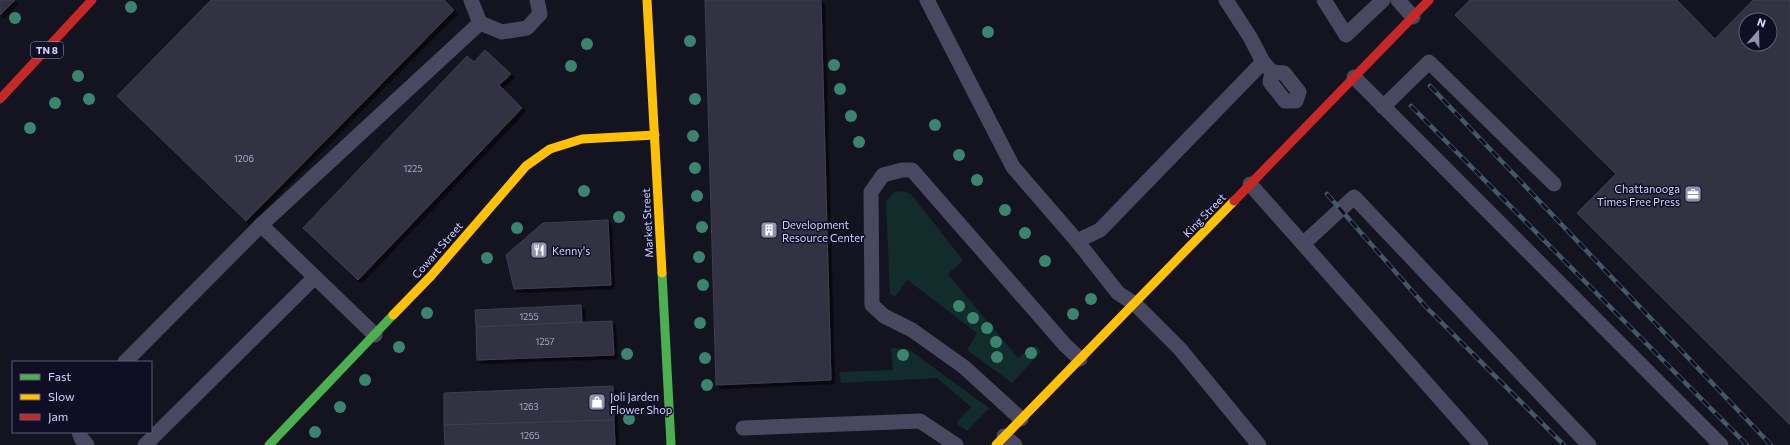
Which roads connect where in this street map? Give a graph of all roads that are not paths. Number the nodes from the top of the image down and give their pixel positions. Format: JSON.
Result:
{"nodes":[{"id":1,"x":92,"y":0,"type":"edge"},
{"id":2,"x":471,"y":0,"type":"edge"},
{"id":3,"x":537,"y":0,"type":"edge"},
{"id":4,"x":647,"y":0,"type":"edge"},
{"id":5,"x":927,"y":0,"type":"edge"},
{"id":6,"x":1226,"y":0,"type":"edge"},
{"id":7,"x":1324,"y":0,"type":"edge"},
{"id":8,"x":1383,"y":0,"type":"edge"},
{"id":9,"x":1398,"y":0,"type":"edge"},
{"id":10,"x":1429,"y":0,"type":"edge"},
{"id":11,"x":1413,"y":17,"type":"junction"},
{"id":12,"x":480,"y":23,"type":"junction"},
{"id":13,"x":1267,"y":66,"type":"junction"},
{"id":14,"x":1354,"y":77,"type":"junction"},
{"id":15,"x":0,"y":99,"type":"edge"},
{"id":16,"x":1383,"y":107,"type":"junction"},
{"id":17,"x":1313,"y":120,"type":"junction"},
{"id":18,"x":655,"y":135,"type":"junction"},
{"id":19,"x":1250,"y":184,"type":"junction"},
{"id":20,"x":1554,"y":184,"type":"dead end"},
{"id":21,"x":261,"y":225,"type":"junction"},
{"id":22,"x":1077,"y":241,"type":"junction"},
{"id":23,"x":1304,"y":244,"type":"junction"},
{"id":24,"x":315,"y":277,"type":"junction"},
{"id":25,"x":1135,"y":304,"type":"junction"},
{"id":26,"x":375,"y":335,"type":"junction"},
{"id":27,"x":1080,"y":359,"type":"junction"},
{"id":28,"x":125,"y":361,"type":"edge"},
{"id":29,"x":1021,"y":419,"type":"junction"},
{"id":30,"x":743,"y":428,"type":"dead end"},
{"id":31,"x":79,"y":433,"type":"edge"},
{"id":32,"x":1005,"y":442,"type":"edge"},
{"id":33,"x":87,"y":445,"type":"edge"},
{"id":34,"x":146,"y":445,"type":"edge"},
{"id":35,"x":269,"y":445,"type":"edge"},
{"id":36,"x":671,"y":445,"type":"edge"},
{"id":37,"x":956,"y":445,"type":"edge"},
{"id":38,"x":1259,"y":445,"type":"edge"},
{"id":39,"x":1481,"y":445,"type":"edge"},
{"id":40,"x":1589,"y":445,"type":"edge"},
{"id":41,"x":1721,"y":445,"type":"edge"}],
"edges":[{"from":1,"to":15,"type":"street","number":"TN 8"},
{"from":2,"to":12,"type":"lane"},
{"from":3,"to":12,"type":"lane"},
{"from":4,"to":18,"type":"street","name":"Market Street"},
{"from":5,"to":22,"type":"lane"},
{"from":6,"to":13,"type":"lane"},
{"from":7,"to":8,"type":"lane"},
{"from":9,"to":11,"type":"lane"},
{"from":10,"to":11,"type":"street","name":"King Street"},
{"from":11,"to":14,"type":"street","name":"King Street"},
{"from":12,"to":21,"type":"lane"},
{"from":13,"to":17,"type":"lane"},
{"from":13,"to":22,"type":"lane"},
{"from":14,"to":16,"type":"lane"},
{"from":14,"to":17,"type":"street","name":"King Street"},
{"from":16,"to":20,"type":"lane"},
{"from":16,"to":41,"type":"lane"},
{"from":17,"to":19,"type":"street","name":"King Street"},
{"from":18,"to":26,"type":"street","name":"Cowart Street"},
{"from":18,"to":36,"type":"street","name":"Market Street"},
{"from":19,"to":23,"type":"lane"},
{"from":19,"to":25,"type":"street","name":"King Street"},
{"from":21,"to":24,"type":"lane"},
{"from":21,"to":28,"type":"lane"},
{"from":22,"to":25,"type":"lane"},
{"from":23,"to":39,"type":"lane"},
{"from":23,"to":40,"type":"lane"},
{"from":24,"to":26,"type":"lane"},
{"from":24,"to":34,"type":"lane"},
{"from":25,"to":27,"type":"street","name":"King Street"},
{"from":25,"to":38,"type":"lane"},
{"from":26,"to":35,"type":"street","name":"Cowart Street"},
{"from":27,"to":29,"type":"street","name":"King Street"},
{"from":27,"to":29,"type":"lane"},
{"from":29,"to":32,"type":"street","name":"King Street"},
{"from":30,"to":37,"type":"lane"},
{"from":31,"to":33,"type":"lane"}]}
